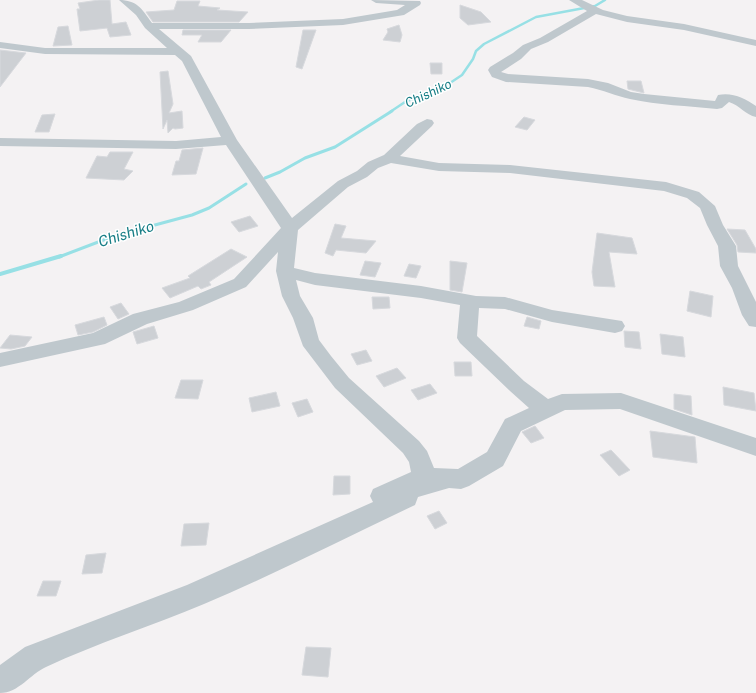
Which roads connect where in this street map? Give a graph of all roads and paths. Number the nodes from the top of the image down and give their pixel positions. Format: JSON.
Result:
{"nodes":[{"id":1,"x":124,"y":0,"type":"edge"},
{"id":2,"x":376,"y":0,"type":"edge"},
{"id":3,"x":574,"y":0,"type":"edge"},
{"id":4,"x":593,"y":11,"type":"junction"},
{"id":5,"x":149,"y":26,"type":"junction"},
{"id":6,"x":756,"y":43,"type":"edge"},
{"id":7,"x":0,"y":45,"type":"edge"},
{"id":8,"x":178,"y":52,"type":"junction"},
{"id":9,"x":756,"y":113,"type":"edge"},
{"id":10,"x":427,"y":123,"type":"dead end"},
{"id":11,"x":230,"y":140,"type":"junction"},
{"id":12,"x":0,"y":142,"type":"edge"},
{"id":13,"x":389,"y":158,"type":"junction"},
{"id":14,"x":290,"y":228,"type":"junction"},
{"id":15,"x":285,"y":271,"type":"junction"},
{"id":16,"x":470,"y":301,"type":"junction"},
{"id":17,"x":756,"y":321,"type":"edge"},
{"id":18,"x":615,"y":326,"type":"dead end"},
{"id":19,"x":0,"y":360,"type":"edge"},
{"id":20,"x":546,"y":410,"type":"junction"},
{"id":21,"x":756,"y":447,"type":"edge"},
{"id":22,"x":422,"y":477,"type":"junction"},
{"id":23,"x":0,"y":681,"type":"edge"}],
"edges":[{"from":1,"to":5,"type":"street"},
{"from":2,"to":5,"type":"street"},
{"from":3,"to":4,"type":"street"},
{"from":4,"to":6,"type":"street"},
{"from":4,"to":9,"type":"street"},
{"from":5,"to":8,"type":"street"},
{"from":7,"to":8,"type":"street"},
{"from":8,"to":11,"type":"street"},
{"from":10,"to":13,"type":"street"},
{"from":11,"to":12,"type":"street"},
{"from":11,"to":14,"type":"street"},
{"from":13,"to":14,"type":"street"},
{"from":13,"to":17,"type":"street"},
{"from":14,"to":15,"type":"street"},
{"from":14,"to":19,"type":"street"},
{"from":15,"to":16,"type":"street"},
{"from":15,"to":22,"type":"street"},
{"from":16,"to":18,"type":"street"},
{"from":16,"to":20,"type":"street"},
{"from":20,"to":21,"type":"street"},
{"from":20,"to":22,"type":"street"},
{"from":22,"to":23,"type":"street"}]}
